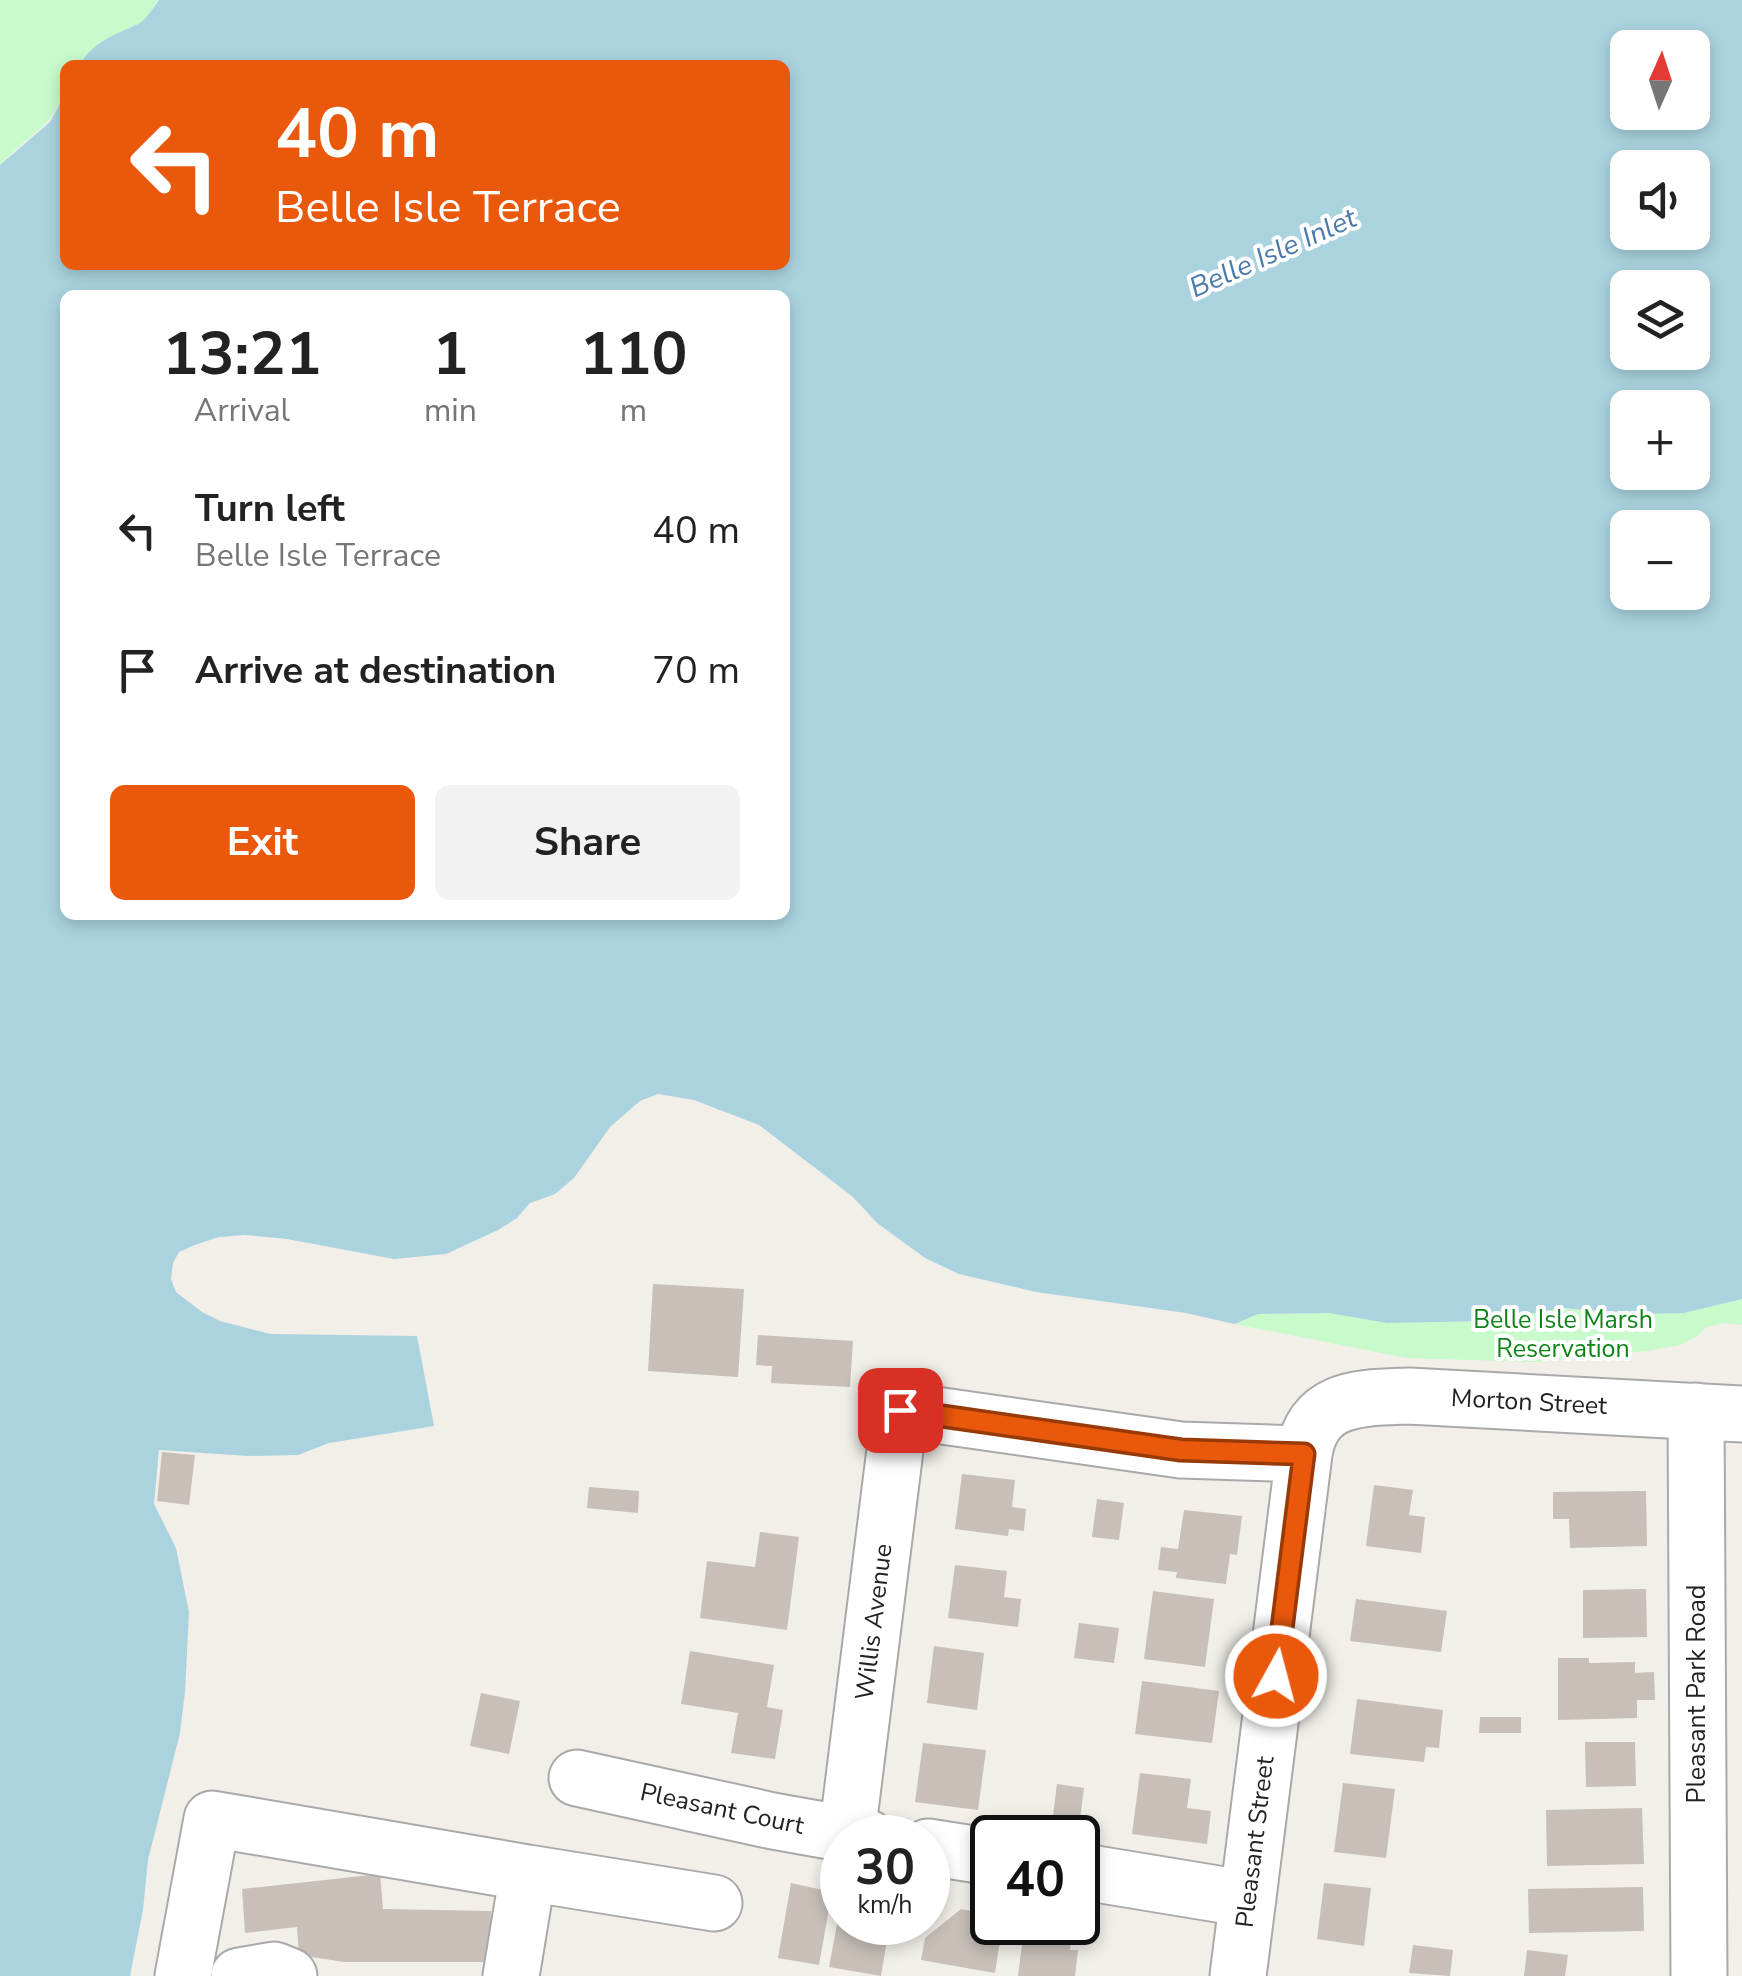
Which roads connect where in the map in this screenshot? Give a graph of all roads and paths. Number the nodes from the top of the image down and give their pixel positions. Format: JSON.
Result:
{"nodes":[{"id":1,"x":900,"y":1410,"type":"joint"},
{"id":2,"x":1719,"y":1413,"type":"edge"},
{"id":3,"x":1312,"y":1434,"type":"junction"},
{"id":4,"x":577,"y":1778,"type":"dead end"},
{"id":5,"x":859,"y":1815,"type":"edge"},
{"id":6,"x":820,"y":1828,"type":"edge"},
{"id":7,"x":528,"y":1873,"type":"junction"},
{"id":8,"x":1100,"y":1874,"type":"edge"},
{"id":9,"x":1248,"y":1899,"type":"junction"},
{"id":10,"x":714,"y":1903,"type":"dead end"},
{"id":11,"x":183,"y":1976,"type":"edge"},
{"id":12,"x":239,"y":1976,"type":"edge"},
{"id":13,"x":288,"y":1976,"type":"edge"},
{"id":14,"x":511,"y":1976,"type":"edge"},
{"id":15,"x":1238,"y":1976,"type":"edge"},
{"id":16,"x":1699,"y":1976,"type":"edge"}],
"edges":[{"from":1,"to":3,"type":"street","name":"Morton Street"},
{"from":1,"to":5,"type":"street","name":"Willis Avenue"},
{"from":2,"to":3,"type":"street","name":"Morton Street"},
{"from":2,"to":16,"type":"street","name":"Pleasant Park Road"},
{"from":3,"to":9,"type":"street","name":"Pleasant Street"},
{"from":4,"to":6,"type":"street","name":"Pleasant Court"},
{"from":7,"to":10,"type":"street"},
{"from":7,"to":11,"type":"street"},
{"from":7,"to":14,"type":"street"},
{"from":8,"to":9,"type":"street"},
{"from":9,"to":15,"type":"street","name":"Pleasant Street"},
{"from":12,"to":13,"type":"street"}]}
